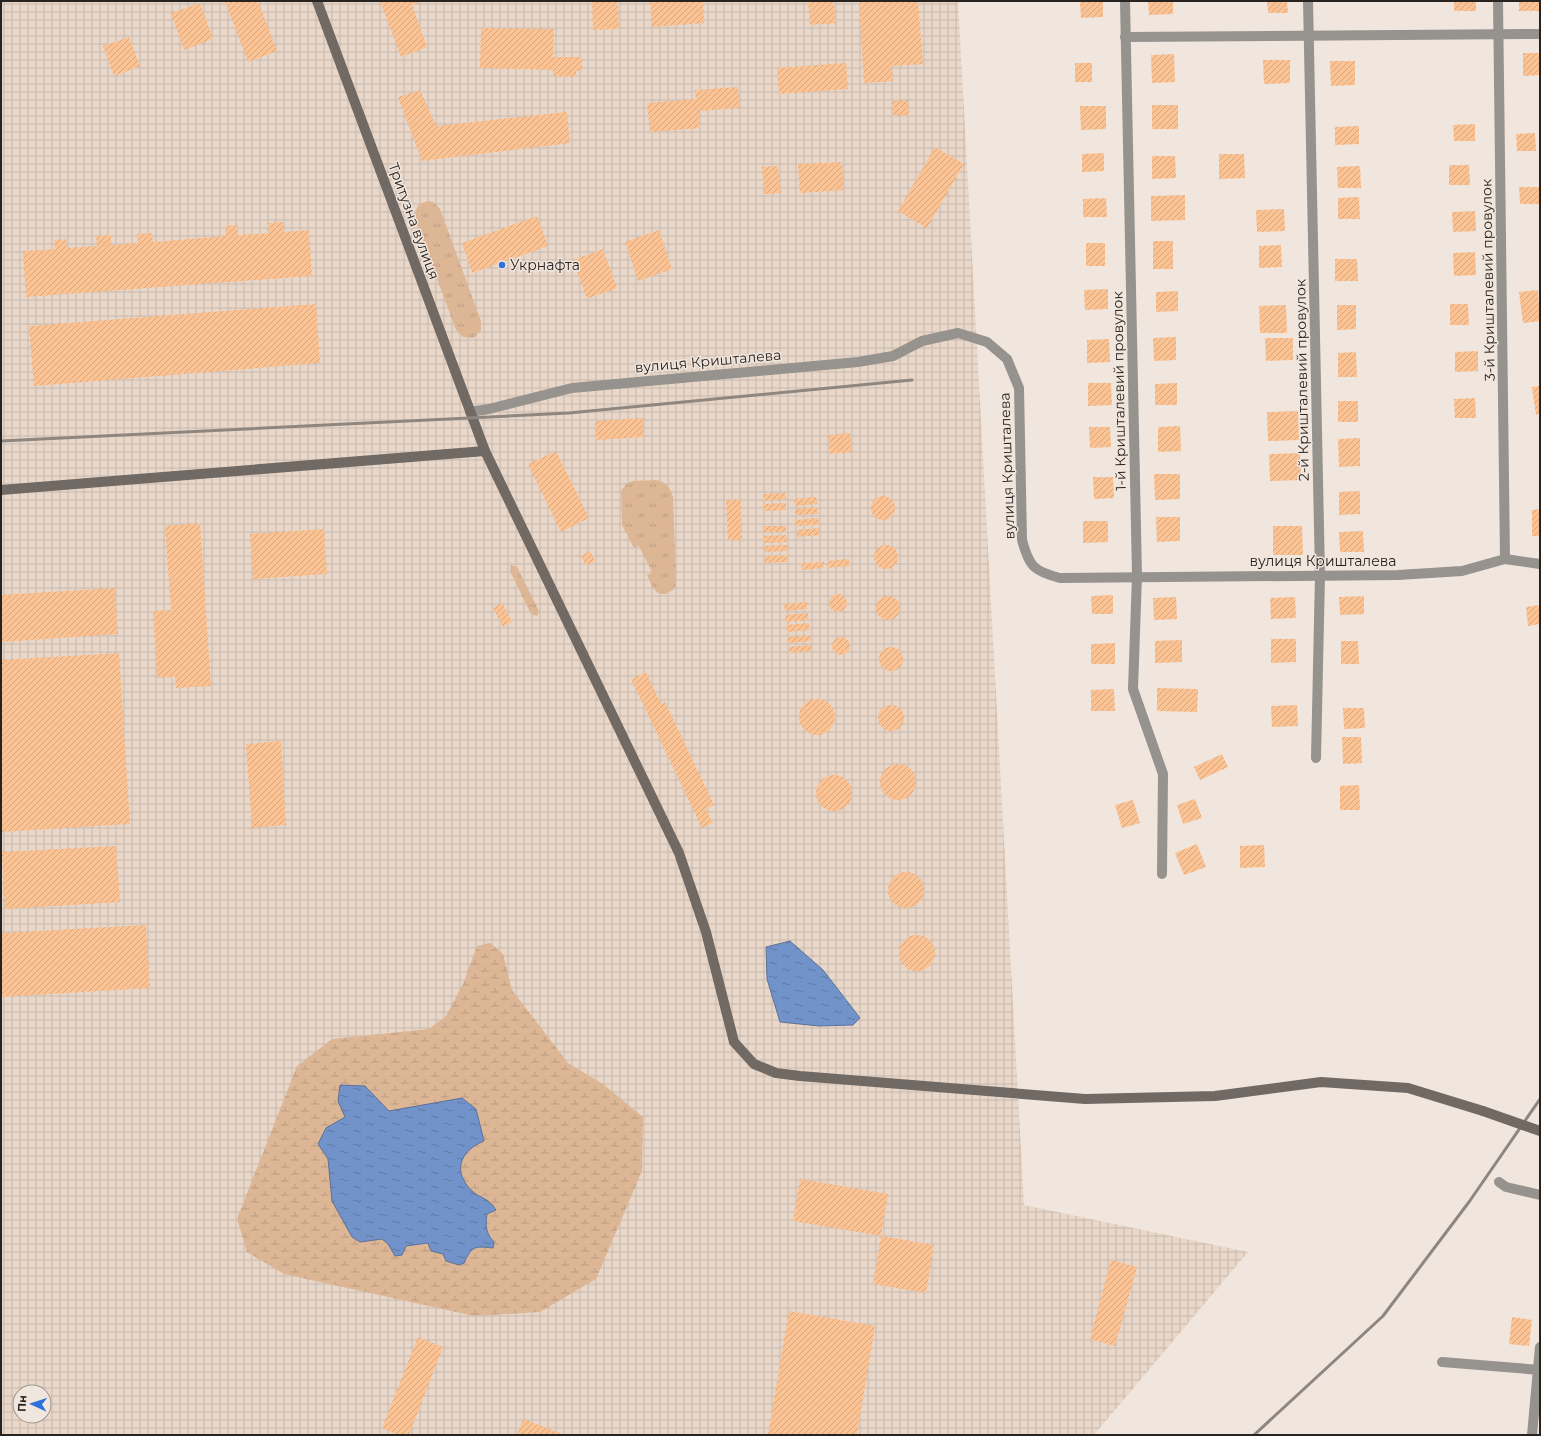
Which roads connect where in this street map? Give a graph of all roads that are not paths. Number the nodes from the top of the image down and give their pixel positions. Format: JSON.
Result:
{"nodes":[{"id":1,"x":317,"y":1,"type":"edge"},
{"id":2,"x":1125,"y":1,"type":"edge"},
{"id":3,"x":1308,"y":1,"type":"edge"},
{"id":4,"x":1498,"y":1,"type":"edge"},
{"id":5,"x":1498,"y":34,"type":"junction"},
{"id":6,"x":1540,"y":34,"type":"edge"},
{"id":7,"x":1308,"y":36,"type":"junction"},
{"id":8,"x":1125,"y":37,"type":"junction"},
{"id":9,"x":470,"y":412,"type":"junction"},
{"id":10,"x":485,"y":451,"type":"junction"},
{"id":11,"x":1,"y":490,"type":"edge"},
{"id":12,"x":1505,"y":559,"type":"junction"},
{"id":13,"x":1539,"y":565,"type":"edge"},
{"id":14,"x":1320,"y":574,"type":"junction"},
{"id":15,"x":1137,"y":576,"type":"junction"},
{"id":16,"x":1316,"y":758,"type":"dead end"},
{"id":17,"x":1162,"y":874,"type":"dead end"},
{"id":18,"x":1540,"y":1131,"type":"edge"},
{"id":19,"x":1499,"y":1182,"type":"dead end"},
{"id":20,"x":1540,"y":1195,"type":"edge"},
{"id":21,"x":1540,"y":1347,"type":"edge"},
{"id":22,"x":1442,"y":1362,"type":"dead end"},
{"id":23,"x":1539,"y":1370,"type":"edge"},
{"id":24,"x":1532,"y":1435,"type":"edge"}],
"edges":[{"from":1,"to":9,"type":"street","name":"Тритузна вулиця"},
{"from":2,"to":8,"type":"street","name":"1-й Кришталевий провулок"},
{"from":3,"to":7,"type":"street","name":"2-й Кришталевий провулок"},
{"from":4,"to":5,"type":"street","name":"3-й Кришталевий провулок"},
{"from":5,"to":6,"type":"street"},
{"from":5,"to":7,"type":"street"},
{"from":5,"to":12,"type":"street","name":"3-й Кришталевий провулок"},
{"from":7,"to":8,"type":"street"},
{"from":7,"to":14,"type":"street","name":"2-й Кришталевий провулок"},
{"from":8,"to":15,"type":"street","name":"1-й Кришталевий провулок"},
{"from":9,"to":10,"type":"street","name":"Тритузна вулиця"},
{"from":9,"to":15,"type":"street","name":"вулиця Кришталева"},
{"from":10,"to":11,"type":"street"},
{"from":10,"to":18,"type":"street","name":"Тритузна вулиця","bridge":true},
{"from":12,"to":13,"type":"street","name":"вулиця Кришталева"},
{"from":12,"to":14,"type":"street","name":"вулиця Кришталева"},
{"from":14,"to":15,"type":"street","name":"вулиця Кришталева"},
{"from":14,"to":16,"type":"street","name":"2-й Кришталевий провулок"},
{"from":15,"to":17,"type":"street","name":"1-й Кришталевий провулок"},
{"from":19,"to":20,"type":"street"},
{"from":21,"to":23,"type":"street"},
{"from":22,"to":23,"type":"street"},
{"from":23,"to":24,"type":"street"}]}
